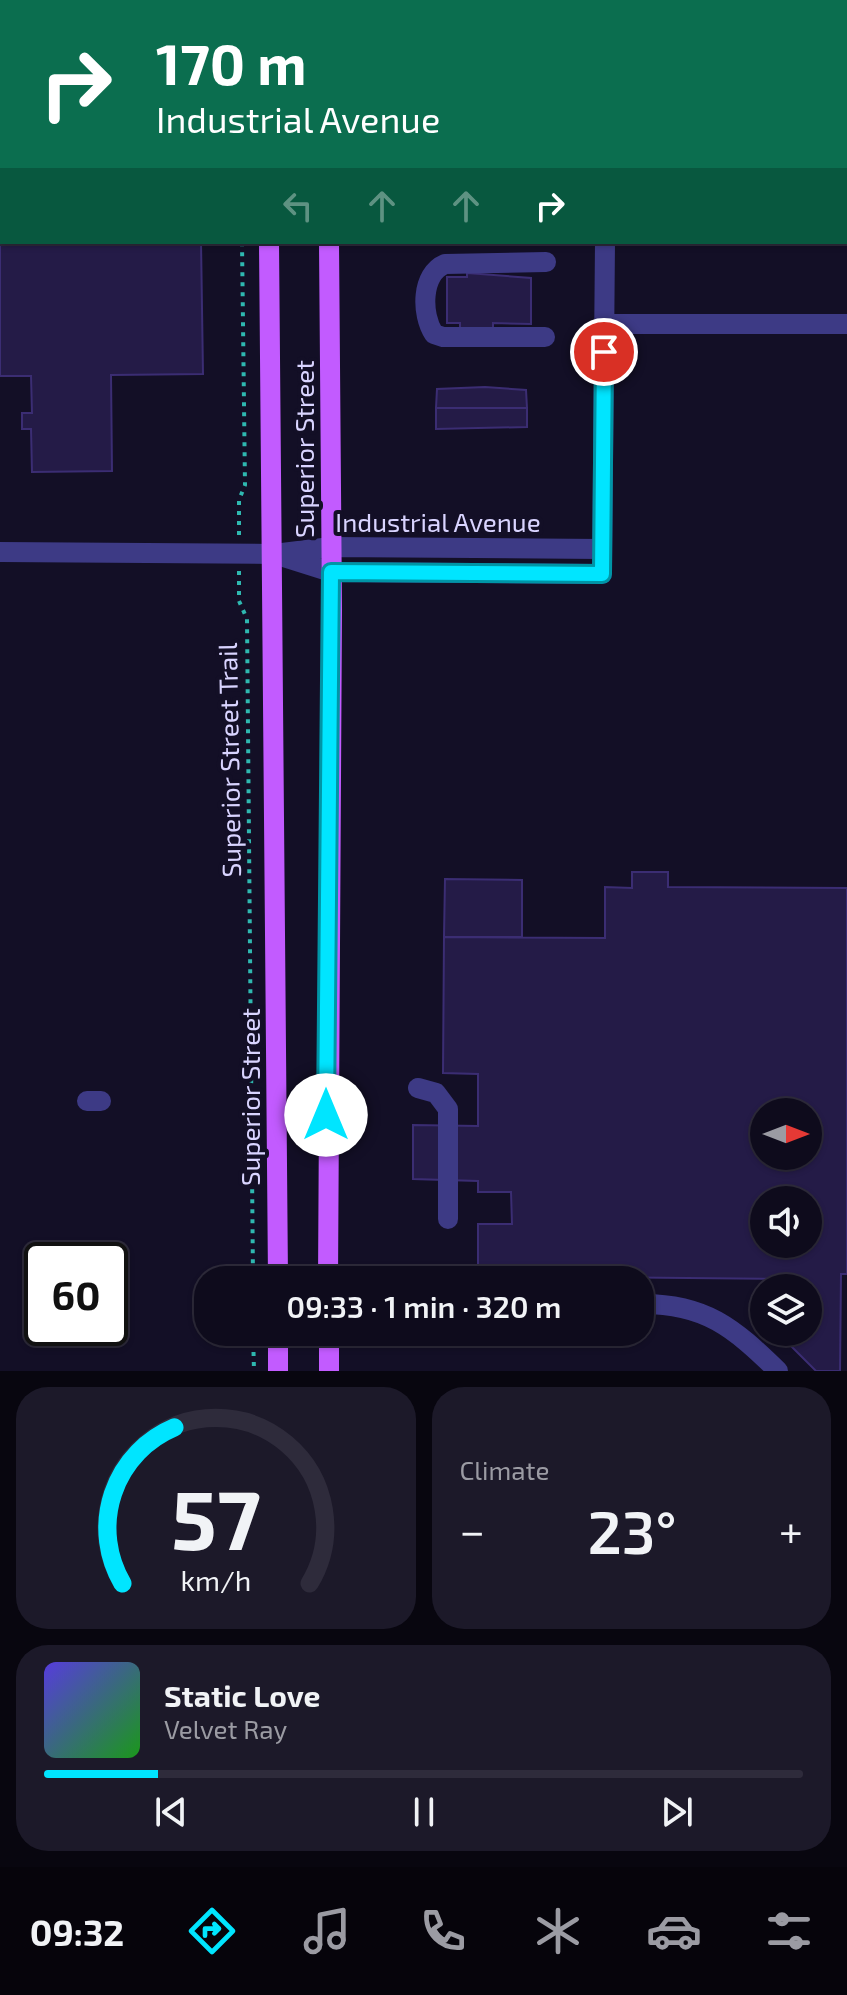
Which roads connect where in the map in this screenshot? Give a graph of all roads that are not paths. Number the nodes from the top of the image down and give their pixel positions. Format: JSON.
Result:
{"nodes":[{"id":1,"x":269,"y":244,"type":"edge"},
{"id":2,"x":329,"y":244,"type":"edge"},
{"id":3,"x":605,"y":244,"type":"edge"},
{"id":4,"x":546,"y":262,"type":"dead end"},
{"id":5,"x":605,"y":324,"type":"junction"},
{"id":6,"x":847,"y":324,"type":"edge"},
{"id":7,"x":545,"y":337,"type":"dead end"},
{"id":8,"x":331,"y":547,"type":"junction"},
{"id":9,"x":602,"y":549,"type":"junction"},
{"id":10,"x":0,"y":552,"type":"edge"},
{"id":11,"x":274,"y":554,"type":"junction"},
{"id":12,"x":331,"y":572,"type":"junction"},
{"id":13,"x":418,"y":1088,"type":"dead end"},
{"id":14,"x":448,"y":1219,"type":"dead end"},
{"id":15,"x":278,"y":1266,"type":"edge"},
{"id":16,"x":328,"y":1266,"type":"edge"},
{"id":17,"x":654,"y":1304,"type":"edge"},
{"id":18,"x":278,"y":1346,"type":"edge"},
{"id":19,"x":329,"y":1346,"type":"edge"},
{"id":20,"x":278,"y":1371,"type":"edge"},
{"id":21,"x":329,"y":1371,"type":"edge"},
{"id":22,"x":778,"y":1371,"type":"edge"}],
"edges":[{"from":1,"to":11,"type":"main road","name":"Superior Street"},
{"from":2,"to":8,"type":"main road","name":"Superior Street"},
{"from":3,"to":5,"type":"street"},
{"from":4,"to":7,"type":"street"},
{"from":5,"to":6,"type":"street"},
{"from":5,"to":9,"type":"street"},
{"from":8,"to":9,"type":"street","name":"Industrial Avenue"},
{"from":8,"to":11,"type":"street","name":"Industrial Avenue"},
{"from":8,"to":12,"type":"main road","name":"Superior Street"},
{"from":9,"to":12,"type":"street","name":"Industrial Avenue"},
{"from":10,"to":11,"type":"street","name":"Industrial Avenue"},
{"from":11,"to":12,"type":"street","name":"Industrial Avenue"},
{"from":11,"to":15,"type":"main road","name":"Superior Street"},
{"from":12,"to":16,"type":"main road","name":"Superior Street"},
{"from":13,"to":14,"type":"street"},
{"from":17,"to":22,"type":"street"},
{"from":18,"to":20,"type":"main road"},
{"from":19,"to":21,"type":"main road"}]}
